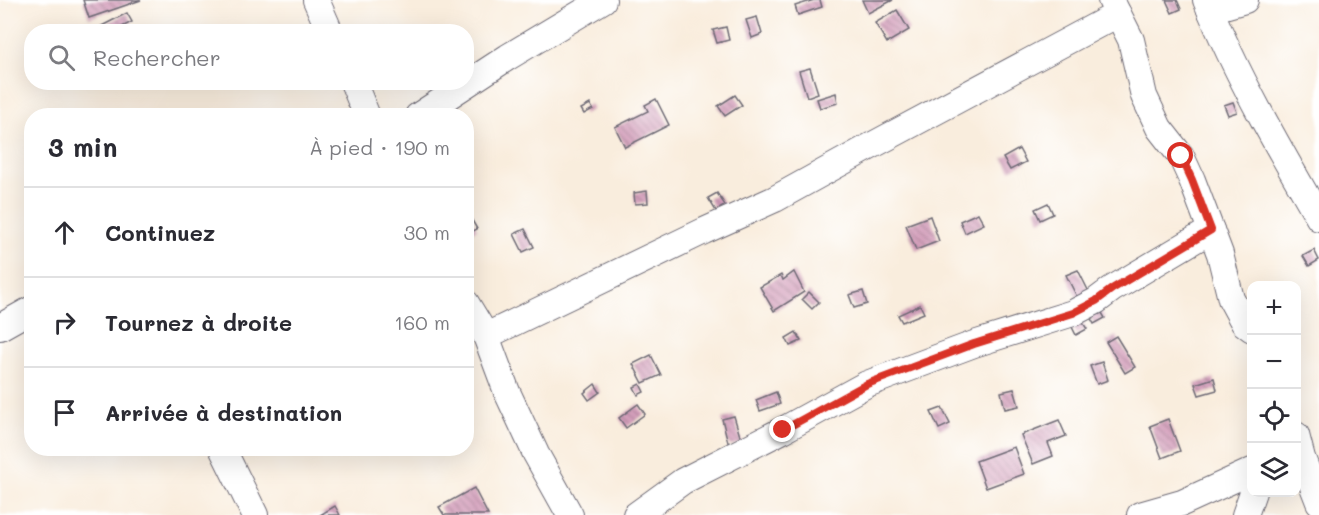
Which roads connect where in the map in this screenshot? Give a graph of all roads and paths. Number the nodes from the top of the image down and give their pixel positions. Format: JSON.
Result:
{"nodes":[{"id":1,"x":316,"y":0,"type":"edge"},
{"id":2,"x":603,"y":0,"type":"edge"},
{"id":3,"x":1245,"y":0,"type":"edge"},
{"id":4,"x":1208,"y":5,"type":"edge"},
{"id":5,"x":1115,"y":7,"type":"edge"},
{"id":6,"x":326,"y":24,"type":"edge"},
{"id":7,"x":474,"y":79,"type":"edge"},
{"id":8,"x":356,"y":90,"type":"edge"},
{"id":9,"x":458,"y":90,"type":"edge"},
{"id":10,"x":364,"y":108,"type":"edge"},
{"id":11,"x":430,"y":108,"type":"edge"},
{"id":12,"x":1310,"y":186,"type":"edge"},
{"id":13,"x":1319,"y":218,"type":"edge"},
{"id":14,"x":1211,"y":230,"type":"junction"},
{"id":15,"x":24,"y":314,"type":"edge"},
{"id":16,"x":474,"y":316,"type":"edge"},
{"id":17,"x":1247,"y":326,"type":"edge"},
{"id":18,"x":0,"y":327,"type":"edge"},
{"id":19,"x":486,"y":336,"type":"junction"},
{"id":20,"x":1302,"y":438,"type":"edge"},
{"id":21,"x":226,"y":456,"type":"edge"},
{"id":22,"x":1247,"y":473,"type":"edge"},
{"id":23,"x":1252,"y":497,"type":"edge"},
{"id":24,"x":1319,"y":502,"type":"edge"},
{"id":25,"x":1187,"y":509,"type":"edge"},
{"id":26,"x":255,"y":515,"type":"edge"},
{"id":27,"x":570,"y":515,"type":"edge"},
{"id":28,"x":636,"y":515,"type":"edge"},
{"id":29,"x":1140,"y":515,"type":"edge"},
{"id":30,"x":1245,"y":515,"type":"edge"}],
"edges":[{"from":1,"to":6,"type":"street"},
{"from":2,"to":7,"type":"street"},
{"from":3,"to":4,"type":"street"},
{"from":4,"to":12,"type":"street"},
{"from":5,"to":14,"type":"street"},
{"from":5,"to":19,"type":"street"},
{"from":8,"to":10,"type":"street"},
{"from":9,"to":11,"type":"street"},
{"from":12,"to":13,"type":"street"},
{"from":14,"to":17,"type":"street"},
{"from":14,"to":28,"type":"street"},
{"from":15,"to":18,"type":"street"},
{"from":16,"to":19,"type":"street"},
{"from":19,"to":27,"type":"street"},
{"from":20,"to":24,"type":"street"},
{"from":21,"to":26,"type":"street"},
{"from":22,"to":25,"type":"street"},
{"from":23,"to":30,"type":"street"},
{"from":25,"to":29,"type":"street"}]}
